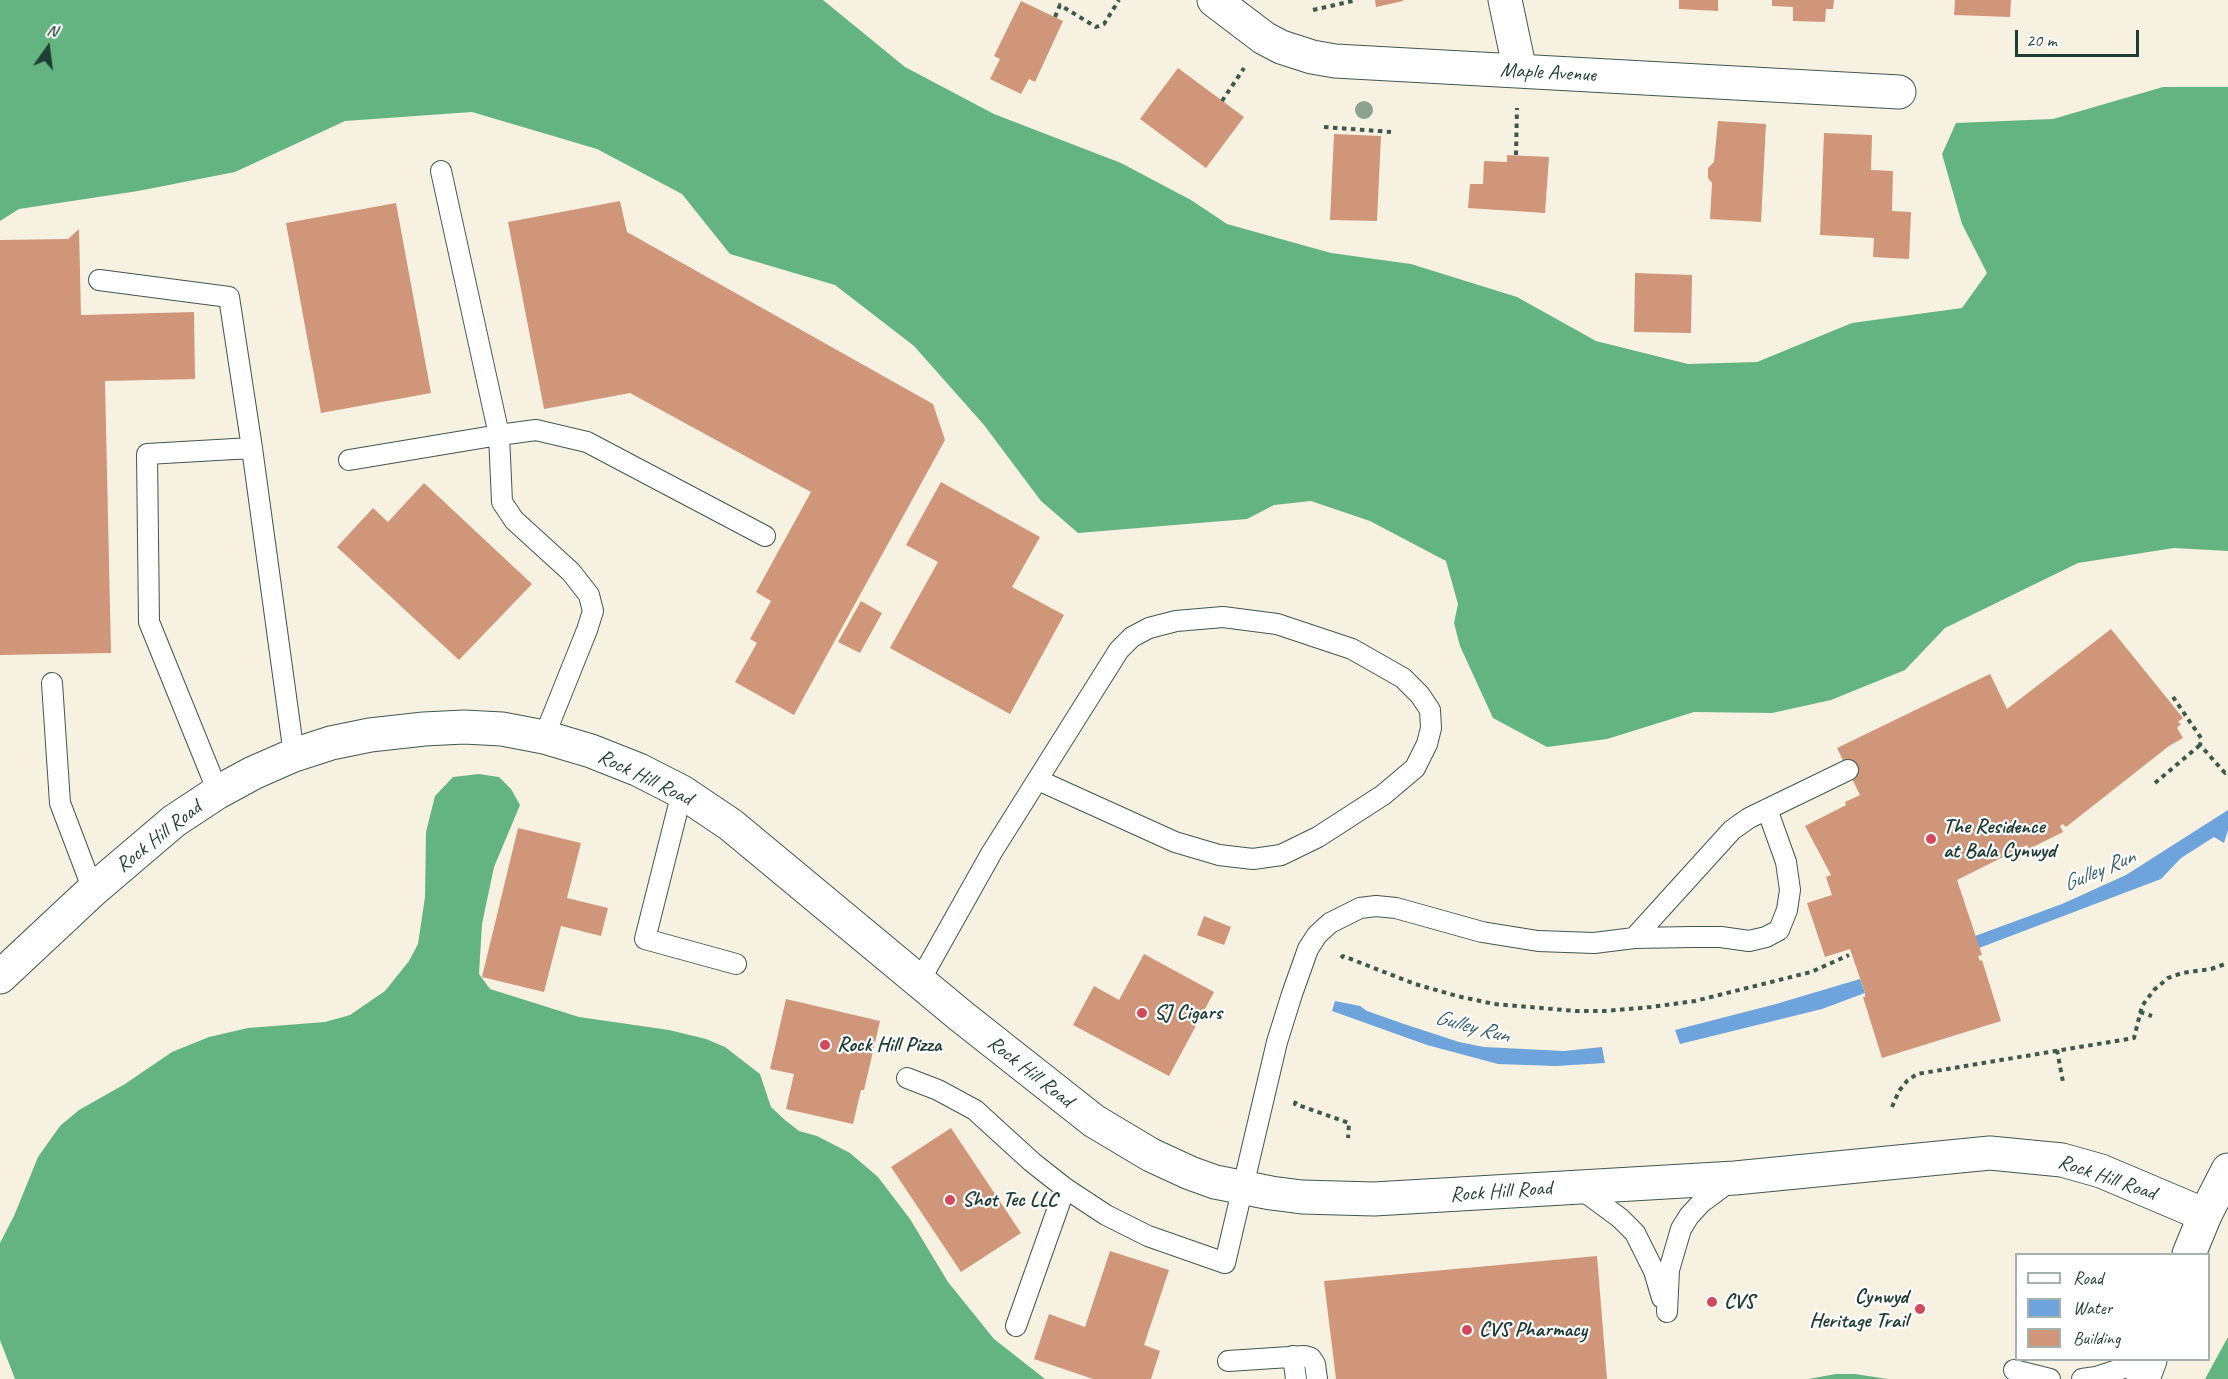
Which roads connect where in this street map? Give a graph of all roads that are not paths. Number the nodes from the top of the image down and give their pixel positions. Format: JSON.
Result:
{"nodes":[{"id":1,"x":1214,"y":0,"type":"edge"},
{"id":2,"x":1505,"y":0,"type":"edge"},
{"id":3,"x":1519,"y":71,"type":"junction"},
{"id":4,"x":1899,"y":92,"type":"dead end"},
{"id":5,"x":441,"y":171,"type":"dead end"},
{"id":6,"x":99,"y":280,"type":"dead end"},
{"id":7,"x":499,"y":435,"type":"junction"},
{"id":8,"x":252,"y":448,"type":"junction"},
{"id":9,"x":349,"y":460,"type":"dead end"},
{"id":10,"x":765,"y":536,"type":"dead end"},
{"id":11,"x":52,"y":683,"type":"dead end"},
{"id":12,"x":544,"y":737,"type":"junction"},
{"id":13,"x":294,"y":754,"type":"junction"},
{"id":14,"x":1848,"y":770,"type":"dead end"},
{"id":15,"x":1038,"y":780,"type":"junction"},
{"id":16,"x":218,"y":792,"type":"junction"},
{"id":17,"x":682,"y":792,"type":"junction"},
{"id":18,"x":1767,"y":808,"type":"junction"},
{"id":19,"x":93,"y":890,"type":"junction"},
{"id":20,"x":1634,"y":938,"type":"junction"},
{"id":21,"x":736,"y":964,"type":"dead end"},
{"id":22,"x":0,"y":977,"type":"edge"},
{"id":23,"x":919,"y":982,"type":"junction"},
{"id":24,"x":907,"y":1078,"type":"dead end"},
{"id":25,"x":2228,"y":1170,"type":"edge"},
{"id":26,"x":1735,"y":1178,"type":"junction"},
{"id":27,"x":1578,"y":1187,"type":"junction"},
{"id":28,"x":1065,"y":1188,"type":"junction"},
{"id":29,"x":1242,"y":1188,"type":"junction"},
{"id":30,"x":2205,"y":1215,"type":"junction"},
{"id":31,"x":2189,"y":1253,"type":"edge"},
{"id":32,"x":1016,"y":1326,"type":"dead end"},
{"id":33,"x":1293,"y":1356,"type":"junction"},
{"id":34,"x":1228,"y":1360,"type":"dead end"},
{"id":35,"x":2138,"y":1361,"type":"edge"},
{"id":36,"x":2149,"y":1361,"type":"edge"},
{"id":37,"x":1296,"y":1379,"type":"edge"},
{"id":38,"x":1317,"y":1379,"type":"edge"},
{"id":39,"x":2019,"y":1379,"type":"edge"},
{"id":40,"x":2050,"y":1379,"type":"edge"},
{"id":41,"x":2082,"y":1379,"type":"edge"},
{"id":42,"x":2143,"y":1379,"type":"edge"}],
"edges":[{"from":1,"to":3,"type":"main road","name":"Maple Avenue"},
{"from":2,"to":3,"type":"main road"},
{"from":3,"to":4,"type":"main road","name":"Maple Avenue"},
{"from":5,"to":7,"type":"lane"},
{"from":6,"to":8,"type":"lane"},
{"from":7,"to":9,"type":"lane"},
{"from":7,"to":10,"type":"lane"},
{"from":7,"to":12,"type":"lane"},
{"from":8,"to":13,"type":"lane"},
{"from":8,"to":16,"type":"lane"},
{"from":11,"to":19,"type":"lane"},
{"from":12,"to":13,"type":"main road","name":"Rock Hill Road"},
{"from":12,"to":17,"type":"main road","name":"Rock Hill Road"},
{"from":13,"to":16,"type":"main road","name":"Rock Hill Road"},
{"from":14,"to":18,"type":"lane"},
{"from":15,"to":15,"type":"lane"},
{"from":15,"to":23,"type":"lane"},
{"from":16,"to":19,"type":"main road","name":"Rock Hill Road"},
{"from":17,"to":21,"type":"lane"},
{"from":17,"to":23,"type":"main road","name":"Rock Hill Road"},
{"from":18,"to":20,"type":"lane"},
{"from":18,"to":20,"type":"lane"},
{"from":19,"to":22,"type":"main road","name":"Rock Hill Road"},
{"from":20,"to":29,"type":"lane"},
{"from":23,"to":29,"type":"main road","name":"Rock Hill Road"},
{"from":24,"to":28,"type":"lane"},
{"from":25,"to":30,"type":"main road"},
{"from":26,"to":27,"type":"main road","name":"Rock Hill Road"},
{"from":26,"to":27,"type":"lane"},
{"from":26,"to":30,"type":"main road","name":"Rock Hill Road"},
{"from":27,"to":29,"type":"main road","name":"Rock Hill Road"},
{"from":28,"to":29,"type":"lane"},
{"from":28,"to":32,"type":"lane"},
{"from":30,"to":31,"type":"main road"},
{"from":33,"to":34,"type":"lane"},
{"from":33,"to":37,"type":"lane"},
{"from":33,"to":38,"type":"lane"},
{"from":35,"to":41,"type":"lane"},
{"from":36,"to":42,"type":"main road"},
{"from":39,"to":40,"type":"lane"}]}
